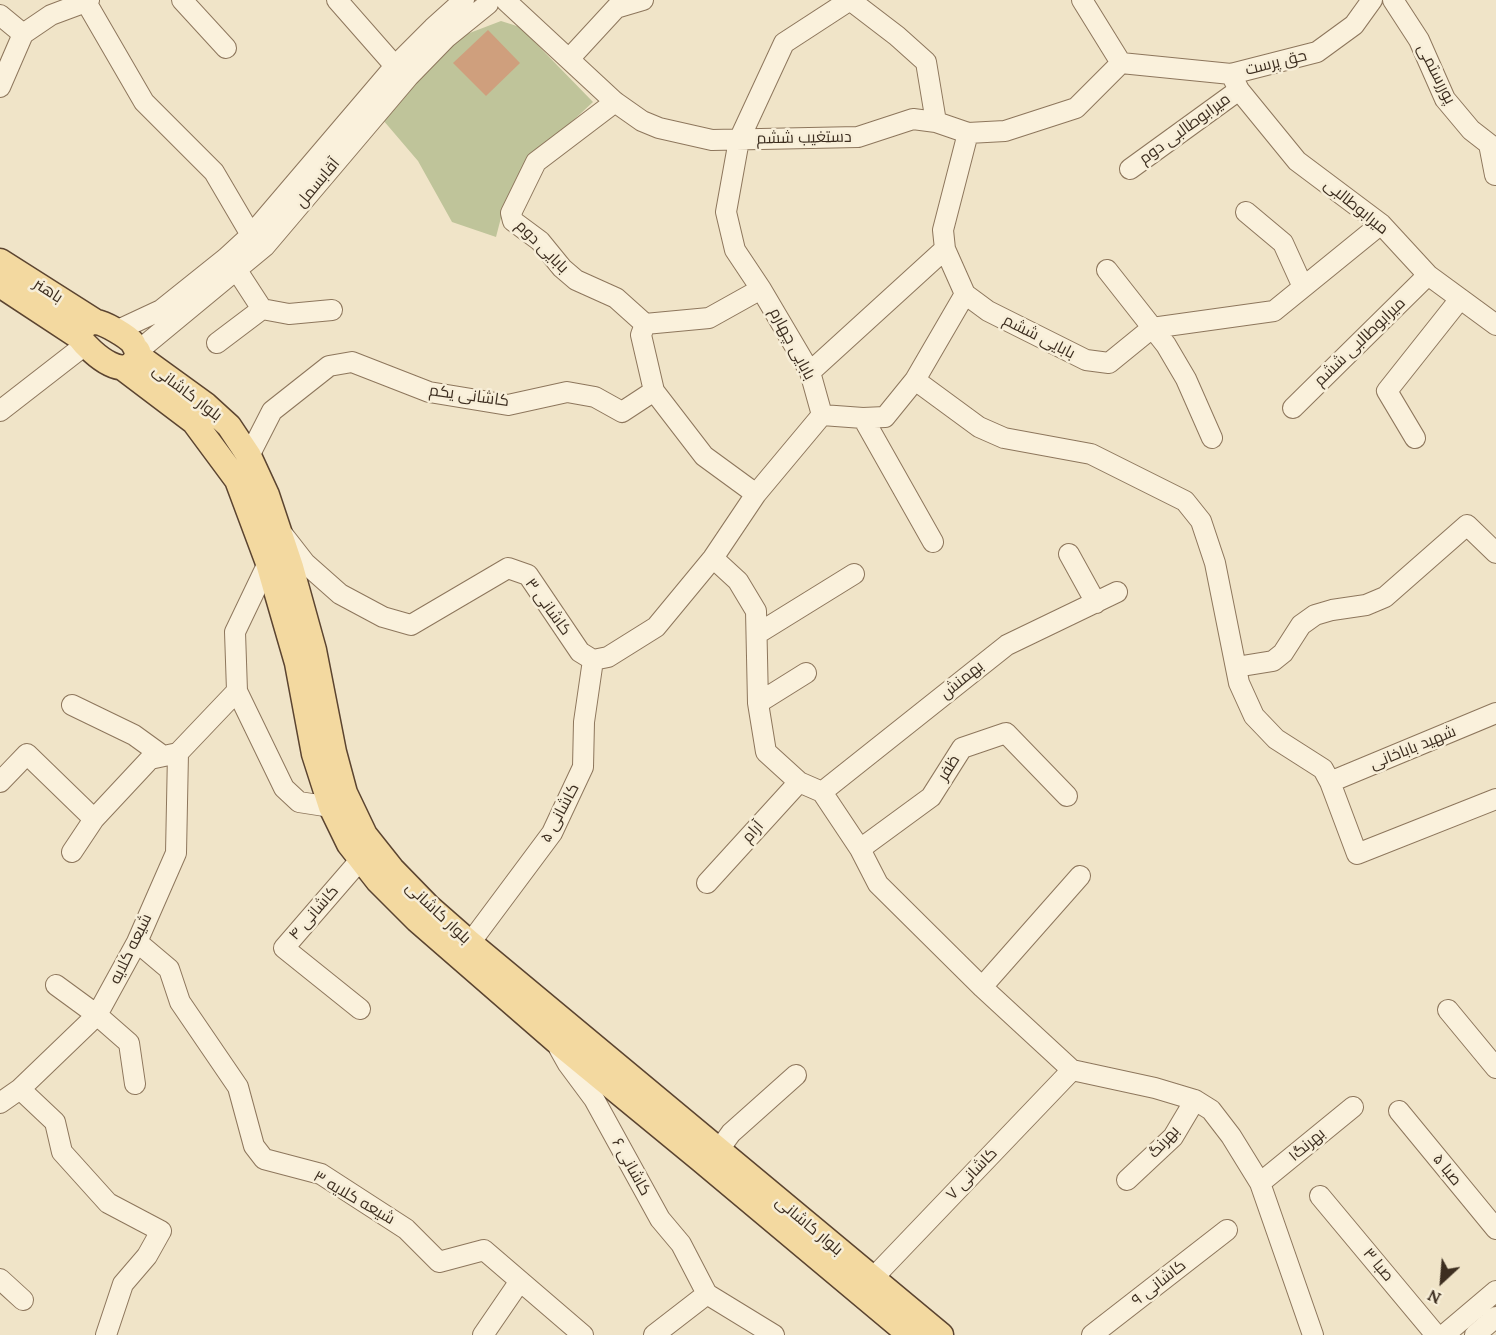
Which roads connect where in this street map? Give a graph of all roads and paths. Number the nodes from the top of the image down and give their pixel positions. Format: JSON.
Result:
{"nodes":[{"id":1,"x":182,"y":0,"type":"edge"},
{"id":2,"x":337,"y":0,"type":"edge"},
{"id":3,"x":464,"y":0,"type":"edge"},
{"id":4,"x":643,"y":0,"type":"edge"},
{"id":5,"x":850,"y":0,"type":"edge"},
{"id":6,"x":1082,"y":0,"type":"edge"},
{"id":7,"x":1372,"y":0,"type":"edge"},
{"id":8,"x":1393,"y":0,"type":"edge"},
{"id":9,"x":88,"y":1,"type":"edge"},
{"id":10,"x":495,"y":1,"type":"edge"},
{"id":11,"x":0,"y":15,"type":"edge"},
{"id":12,"x":23,"y":33,"type":"junction"},
{"id":13,"x":226,"y":48,"type":"dead end"},
{"id":14,"x":568,"y":59,"type":"junction"},
{"id":15,"x":1121,"y":63,"type":"junction"},
{"id":16,"x":395,"y":66,"type":"junction"},
{"id":17,"x":1235,"y":82,"type":"junction"},
{"id":18,"x":0,"y":87,"type":"edge"},
{"id":19,"x":615,"y":102,"type":"junction"},
{"id":20,"x":936,"y":122,"type":"junction"},
{"id":21,"x":968,"y":133,"type":"junction"},
{"id":22,"x":739,"y":140,"type":"junction"},
{"id":23,"x":1130,"y":169,"type":"dead end"},
{"id":24,"x":1495,"y":175,"type":"edge"},
{"id":25,"x":1246,"y":212,"type":"dead end"},
{"id":26,"x":1381,"y":224,"type":"junction"},
{"id":27,"x":251,"y":235,"type":"junction"},
{"id":28,"x":945,"y":249,"type":"junction"},
{"id":29,"x":0,"y":261,"type":"edge"},
{"id":30,"x":236,"y":269,"type":"junction"},
{"id":31,"x":1107,"y":270,"type":"dead end"},
{"id":32,"x":1428,"y":275,"type":"junction"},
{"id":33,"x":0,"y":285,"type":"edge"},
{"id":34,"x":1303,"y":287,"type":"junction"},
{"id":35,"x":761,"y":289,"type":"junction"},
{"id":36,"x":965,"y":294,"type":"junction"},
{"id":37,"x":1460,"y":299,"type":"junction"},
{"id":38,"x":262,"y":309,"type":"junction"},
{"id":39,"x":332,"y":310,"type":"dead end"},
{"id":40,"x":146,"y":317,"type":"junction"},
{"id":41,"x":645,"y":324,"type":"junction"},
{"id":42,"x":1496,"y":325,"type":"edge"},
{"id":43,"x":1152,"y":328,"type":"junction"},
{"id":44,"x":94,"y":334,"type":"junction"},
{"id":45,"x":157,"y":335,"type":"junction"},
{"id":46,"x":217,"y":343,"type":"dead end"},
{"id":47,"x":133,"y":358,"type":"junction"},
{"id":48,"x":810,"y":372,"type":"junction"},
{"id":49,"x":155,"y":380,"type":"junction"},
{"id":50,"x":915,"y":380,"type":"junction"},
{"id":51,"x":654,"y":391,"type":"junction"},
{"id":52,"x":1293,"y":408,"type":"dead end"},
{"id":53,"x":0,"y":411,"type":"edge"},
{"id":54,"x":822,"y":415,"type":"junction"},
{"id":55,"x":864,"y":418,"type":"junction"},
{"id":56,"x":1212,"y":438,"type":"dead end"},
{"id":57,"x":1415,"y":438,"type":"dead end"},
{"id":58,"x":249,"y":456,"type":"junction"},
{"id":59,"x":756,"y":494,"type":"junction"},
{"id":60,"x":278,"y":529,"type":"junction"},
{"id":61,"x":933,"y":542,"type":"dead end"},
{"id":62,"x":1496,"y":553,"type":"edge"},
{"id":63,"x":1069,"y":554,"type":"dead end"},
{"id":64,"x":712,"y":558,"type":"junction"},
{"id":65,"x":268,"y":563,"type":"junction"},
{"id":66,"x":854,"y":574,"type":"dead end"},
{"id":67,"x":1118,"y":592,"type":"dead end"},
{"id":68,"x":1096,"y":603,"type":"junction"},
{"id":69,"x":757,"y":634,"type":"junction"},
{"id":70,"x":593,"y":660,"type":"junction"},
{"id":71,"x":1236,"y":667,"type":"junction"},
{"id":72,"x":806,"y":673,"type":"dead end"},
{"id":73,"x":237,"y":691,"type":"junction"},
{"id":74,"x":758,"y":703,"type":"junction"},
{"id":75,"x":72,"y":705,"type":"dead end"},
{"id":76,"x":1496,"y":713,"type":"edge"},
{"id":77,"x":171,"y":754,"type":"junction"},
{"id":78,"x":0,"y":782,"type":"edge"},
{"id":79,"x":799,"y":782,"type":"junction"},
{"id":80,"x":1330,"y":782,"type":"junction"},
{"id":81,"x":822,"y":792,"type":"junction"},
{"id":82,"x":1067,"y":796,"type":"dead end"},
{"id":83,"x":1496,"y":799,"type":"edge"},
{"id":84,"x":331,"y":807,"type":"junction"},
{"id":85,"x":94,"y":819,"type":"junction"},
{"id":86,"x":860,"y":849,"type":"junction"},
{"id":87,"x":72,"y":852,"type":"dead end"},
{"id":88,"x":361,"y":859,"type":"junction"},
{"id":89,"x":1080,"y":876,"type":"dead end"},
{"id":90,"x":707,"y":883,"type":"dead end"},
{"id":91,"x":137,"y":942,"type":"junction"},
{"id":92,"x":470,"y":943,"type":"junction"},
{"id":93,"x":56,"y":985,"type":"dead end"},
{"id":94,"x":982,"y":987,"type":"junction"},
{"id":95,"x":360,"y":1009,"type":"dead end"},
{"id":96,"x":1448,"y":1010,"type":"dead end"},
{"id":97,"x":97,"y":1015,"type":"junction"},
{"id":98,"x":555,"y":1040,"type":"junction"},
{"id":99,"x":1496,"y":1068,"type":"edge"},
{"id":100,"x":1072,"y":1070,"type":"junction"},
{"id":101,"x":796,"y":1075,"type":"dead end"},
{"id":102,"x":135,"y":1084,"type":"dead end"},
{"id":103,"x":20,"y":1089,"type":"junction"},
{"id":104,"x":1195,"y":1100,"type":"junction"},
{"id":105,"x":0,"y":1103,"type":"edge"},
{"id":106,"x":1353,"y":1107,"type":"dead end"},
{"id":107,"x":1399,"y":1111,"type":"dead end"},
{"id":108,"x":718,"y":1150,"type":"junction"},
{"id":109,"x":1127,"y":1180,"type":"dead end"},
{"id":110,"x":1260,"y":1183,"type":"junction"},
{"id":111,"x":1320,"y":1196,"type":"dead end"},
{"id":112,"x":1496,"y":1229,"type":"edge"},
{"id":113,"x":1227,"y":1230,"type":"dead end"},
{"id":114,"x":0,"y":1279,"type":"edge"},
{"id":115,"x":520,"y":1281,"type":"junction"},
{"id":116,"x":866,"y":1285,"type":"junction"},
{"id":117,"x":1496,"y":1291,"type":"edge"},
{"id":118,"x":707,"y":1294,"type":"junction"},
{"id":119,"x":23,"y":1300,"type":"dead end"},
{"id":120,"x":1496,"y":1317,"type":"edge"},
{"id":121,"x":106,"y":1335,"type":"edge"},
{"id":122,"x":483,"y":1335,"type":"edge"},
{"id":123,"x":583,"y":1335,"type":"edge"},
{"id":124,"x":654,"y":1335,"type":"edge"},
{"id":125,"x":774,"y":1335,"type":"edge"},
{"id":126,"x":910,"y":1335,"type":"edge"},
{"id":127,"x":941,"y":1335,"type":"edge"},
{"id":128,"x":1092,"y":1335,"type":"edge"},
{"id":129,"x":1313,"y":1335,"type":"edge"},
{"id":130,"x":1436,"y":1335,"type":"edge"},
{"id":131,"x":1444,"y":1335,"type":"edge"},
{"id":132,"x":1475,"y":1335,"type":"edge"}],
"edges":[{"from":1,"to":13,"type":"street"},
{"from":2,"to":16,"type":"street"},
{"from":3,"to":16,"type":"street","name":"آقابسمل"},
{"from":4,"to":14,"type":"street"},
{"from":5,"to":20,"type":"street"},
{"from":5,"to":22,"type":"street","name":"بابایی چهارم"},
{"from":6,"to":15,"type":"street"},
{"from":7,"to":17,"type":"street","name":"حق پرست"},
{"from":8,"to":24,"type":"street","name":"پوررستمی"},
{"from":9,"to":12,"type":"street"},
{"from":9,"to":27,"type":"street"},
{"from":10,"to":14,"type":"street","name":"دستغیب ششم"},
{"from":10,"to":30,"type":"street","name":"آقابسمل"},
{"from":11,"to":12,"type":"street"},
{"from":12,"to":18,"type":"street"},
{"from":14,"to":19,"type":"street","name":"دستغیب ششم"},
{"from":15,"to":17,"type":"street"},
{"from":15,"to":21,"type":"street","name":"دستغیب ششم"},
{"from":16,"to":27,"type":"street","name":"آقابسمل"},
{"from":17,"to":23,"type":"street","name":"میرابوطالبی دوم"},
{"from":17,"to":26,"type":"street","name":"میرابوطالبی"},
{"from":19,"to":22,"type":"street","name":"دستغیب ششم"},
{"from":19,"to":41,"type":"street","name":"بابایی دوم"},
{"from":20,"to":21,"type":"street","name":"دستغیب ششم"},
{"from":20,"to":22,"type":"street","name":"دستغیب ششم"},
{"from":21,"to":28,"type":"street"},
{"from":22,"to":35,"type":"street","name":"بابایی چهارم"},
{"from":25,"to":34,"type":"street"},
{"from":26,"to":32,"type":"street","name":"میرابوطالبی"},
{"from":26,"to":34,"type":"street"},
{"from":27,"to":40,"type":"street","name":"آقابسمل"},
{"from":28,"to":36,"type":"street"},
{"from":28,"to":48,"type":"street"},
{"from":29,"to":44,"type":"main road","name":"باهنر"},
{"from":30,"to":38,"type":"street"},
{"from":30,"to":45,"type":"street","name":"آقابسمل"},
{"from":31,"to":43,"type":"street"},
{"from":32,"to":37,"type":"street","name":"میرابوطالبی"},
{"from":32,"to":52,"type":"street","name":"میرابوطالبی ششم"},
{"from":33,"to":44,"type":"main road","name":"باهنر"},
{"from":34,"to":43,"type":"street"},
{"from":35,"to":41,"type":"street"},
{"from":35,"to":48,"type":"street","name":"بابایی چهارم"},
{"from":36,"to":43,"type":"street","name":"بابایی ششم"},
{"from":36,"to":50,"type":"street"},
{"from":37,"to":42,"type":"street","name":"میرابوطالبی"},
{"from":37,"to":57,"type":"street"},
{"from":38,"to":39,"type":"street"},
{"from":38,"to":46,"type":"street"},
{"from":40,"to":44,"type":"street","name":"آقابسمل"},
{"from":40,"to":45,"type":"street"},
{"from":41,"to":51,"type":"street"},
{"from":43,"to":56,"type":"street"},
{"from":44,"to":47,"type":"main road"},
{"from":44,"to":47,"type":"main road"},
{"from":44,"to":53,"type":"street","name":"آقابسمل"},
{"from":45,"to":47,"type":"street","name":"آقابسمل"},
{"from":47,"to":49,"type":"main road","name":"بلوار کاشانی"},
{"from":48,"to":54,"type":"street","name":"بابایی چهارم"},
{"from":49,"to":58,"type":"main road","name":"بلوار کاشانی"},
{"from":49,"to":65,"type":"main road","name":"بلوار کاشانی"},
{"from":50,"to":55,"type":"street"},
{"from":50,"to":71,"type":"street"},
{"from":51,"to":58,"type":"street","name":"کاشانی یکم"},
{"from":51,"to":59,"type":"street"},
{"from":54,"to":55,"type":"street"},
{"from":54,"to":59,"type":"street"},
{"from":55,"to":61,"type":"street"},
{"from":58,"to":60,"type":"main road","name":"بلوار کاشانی"},
{"from":59,"to":64,"type":"street"},
{"from":60,"to":70,"type":"street","name":"کاشانی ۳"},
{"from":60,"to":92,"type":"main road","name":"بلوار کاشانی"},
{"from":62,"to":71,"type":"street"},
{"from":63,"to":68,"type":"street"},
{"from":64,"to":69,"type":"street"},
{"from":64,"to":70,"type":"street"},
{"from":65,"to":73,"type":"street"},
{"from":65,"to":84,"type":"main road","name":"بلوار کاشانی"},
{"from":66,"to":69,"type":"street"},
{"from":67,"to":68,"type":"street","name":"بهمنش"},
{"from":68,"to":81,"type":"street","name":"بهمنش"},
{"from":69,"to":74,"type":"street"},
{"from":70,"to":92,"type":"street","name":"کاشانی ۵"},
{"from":71,"to":80,"type":"street"},
{"from":72,"to":74,"type":"street"},
{"from":73,"to":77,"type":"street"},
{"from":73,"to":84,"type":"street"},
{"from":74,"to":79,"type":"street"},
{"from":75,"to":77,"type":"street"},
{"from":76,"to":80,"type":"street","name":"شهید باباخانی"},
{"from":77,"to":85,"type":"street"},
{"from":77,"to":91,"type":"street","name":"شیعه کلایه"},
{"from":78,"to":85,"type":"street"},
{"from":79,"to":81,"type":"street"},
{"from":79,"to":90,"type":"street","name":"آرام"},
{"from":80,"to":83,"type":"street"},
{"from":81,"to":86,"type":"street"},
{"from":82,"to":86,"type":"street","name":"ظفر"},
{"from":84,"to":88,"type":"main road","name":"بلوار کاشانی"},
{"from":85,"to":87,"type":"street"},
{"from":86,"to":94,"type":"street"},
{"from":88,"to":95,"type":"street","name":"کاشانی ۴"},
{"from":88,"to":98,"type":"main road","name":"بلوار کاشانی"},
{"from":89,"to":94,"type":"street"},
{"from":91,"to":97,"type":"street","name":"شیعه کلایه"},
{"from":91,"to":115,"type":"street","name":"شیعه کلایه ۳"},
{"from":92,"to":108,"type":"main road","name":"بلوار کاشانی"},
{"from":93,"to":97,"type":"street"},
{"from":94,"to":100,"type":"street"},
{"from":96,"to":99,"type":"street"},
{"from":97,"to":102,"type":"street"},
{"from":97,"to":103,"type":"street","name":"شیعه کلایه"},
{"from":98,"to":116,"type":"main road","name":"بلوار کاشانی"},
{"from":98,"to":118,"type":"street","name":"کاشانی ۶"},
{"from":100,"to":104,"type":"street"},
{"from":100,"to":116,"type":"street","name":"کاشانی ۷"},
{"from":101,"to":108,"type":"street"},
{"from":103,"to":105,"type":"street","name":"شیعه کلایه"},
{"from":103,"to":121,"type":"street"},
{"from":104,"to":109,"type":"street","name":"بهرنگ"},
{"from":104,"to":110,"type":"street"},
{"from":106,"to":110,"type":"street","name":"۱بهرنگ"},
{"from":107,"to":112,"type":"street","name":"صبا ۵"},
{"from":108,"to":116,"type":"main road","name":"بلوار کاشانی"},
{"from":110,"to":129,"type":"street"},
{"from":111,"to":130,"type":"street","name":"صبا ۳"},
{"from":113,"to":128,"type":"street","name":"کاشانی ۹"},
{"from":114,"to":119,"type":"street"},
{"from":115,"to":122,"type":"street"},
{"from":115,"to":123,"type":"street","name":"شیعه کلایه ۳"},
{"from":116,"to":126,"type":"main road","name":"بلوار کاشانی"},
{"from":116,"to":127,"type":"main road","name":"بلوار کاشانی"},
{"from":117,"to":131,"type":"street"},
{"from":118,"to":124,"type":"street"},
{"from":118,"to":125,"type":"street"},
{"from":120,"to":132,"type":"street"}]}
